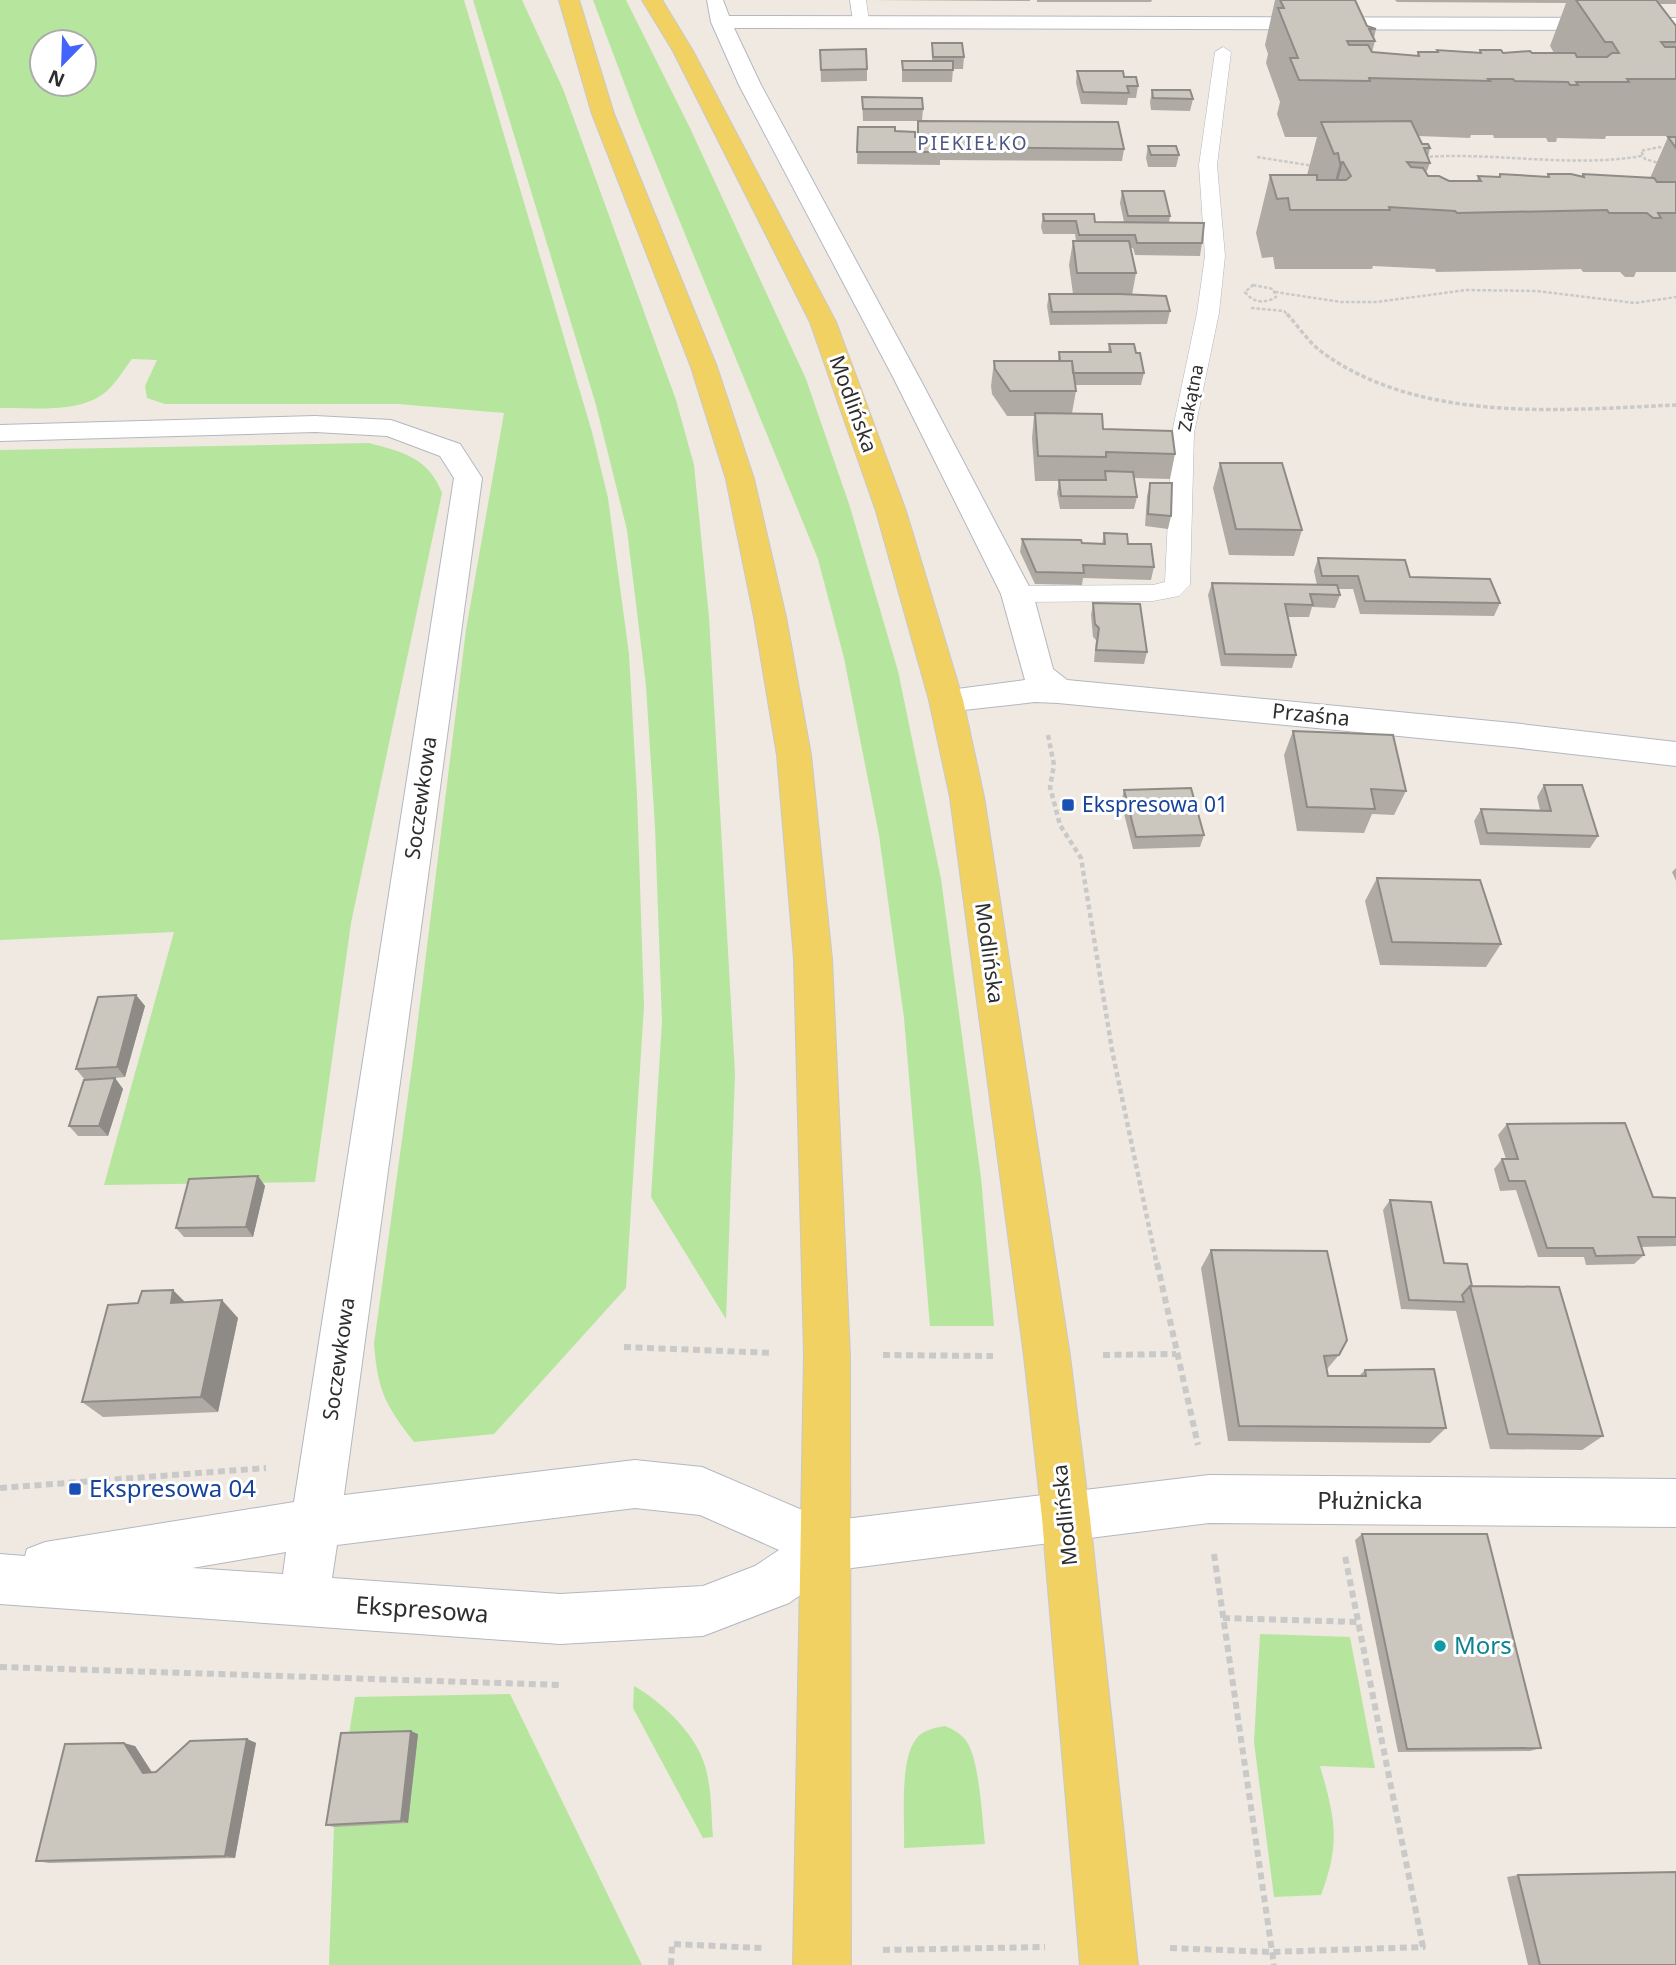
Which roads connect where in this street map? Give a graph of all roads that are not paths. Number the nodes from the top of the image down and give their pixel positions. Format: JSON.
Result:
{"nodes":[{"id":1,"x":569,"y":0,"type":"edge"},
{"id":2,"x":652,"y":0,"type":"edge"},
{"id":3,"x":668,"y":0,"type":"edge"},
{"id":4,"x":858,"y":0,"type":"edge"},
{"id":5,"x":550,"y":11,"type":"dead end"},
{"id":6,"x":718,"y":11,"type":"edge"},
{"id":7,"x":861,"y":22,"type":"junction"},
{"id":8,"x":1676,"y":24,"type":"edge"},
{"id":9,"x":682,"y":51,"type":"junction"},
{"id":10,"x":1223,"y":52,"type":"dead end"},
{"id":11,"x":603,"y":114,"type":"junction"},
{"id":12,"x":0,"y":433,"type":"edge"},
{"id":13,"x":1017,"y":594,"type":"junction"},
{"id":14,"x":1046,"y":690,"type":"junction"},
{"id":15,"x":946,"y":700,"type":"junction"},
{"id":16,"x":1676,"y":754,"type":"edge"},
{"id":17,"x":1676,"y":1503,"type":"edge"},
{"id":18,"x":1066,"y":1518,"type":"junction"},
{"id":19,"x":316,"y":1524,"type":"junction"},
{"id":20,"x":827,"y":1546,"type":"junction"},
{"id":21,"x":0,"y":1577,"type":"edge"},
{"id":22,"x":304,"y":1601,"type":"junction"},
{"id":23,"x":1108,"y":1955,"type":"edge"},
{"id":24,"x":822,"y":1958,"type":"edge"}],
"edges":[{"from":1,"to":11,"type":"main road"},
{"from":2,"to":9,"type":"main road","name":"Modlińska"},
{"from":3,"to":9,"type":"main road"},
{"from":4,"to":7,"type":"lane"},
{"from":5,"to":11,"type":"main road"},
{"from":6,"to":7,"type":"street"},
{"from":6,"to":13,"type":"street"},
{"from":7,"to":8,"type":"street"},
{"from":9,"to":15,"type":"main road","name":"Modlińska"},
{"from":10,"to":13,"type":"lane","name":"Zakątna"},
{"from":11,"to":20,"type":"main road"},
{"from":12,"to":19,"type":"street","name":"Soczewkowa"},
{"from":13,"to":14,"type":"street"},
{"from":14,"to":15,"type":"street","name":"Przaśna"},
{"from":14,"to":16,"type":"street","name":"Przaśna"},
{"from":15,"to":18,"type":"main road","name":"Modlińska"},
{"from":17,"to":18,"type":"street","name":"Płużnicka"},
{"from":18,"to":20,"type":"street","name":"Ekspresowa"},
{"from":18,"to":23,"type":"main road","name":"Modlińska"},
{"from":19,"to":20,"type":"street","name":"Ekspresowa"},
{"from":19,"to":21,"type":"street","name":"Ekspresowa"},
{"from":19,"to":22,"type":"street","name":"Soczewkowa"},
{"from":20,"to":22,"type":"street","name":"Ekspresowa"},
{"from":20,"to":24,"type":"main road"},
{"from":21,"to":22,"type":"street","name":"Ekspresowa"}]}
